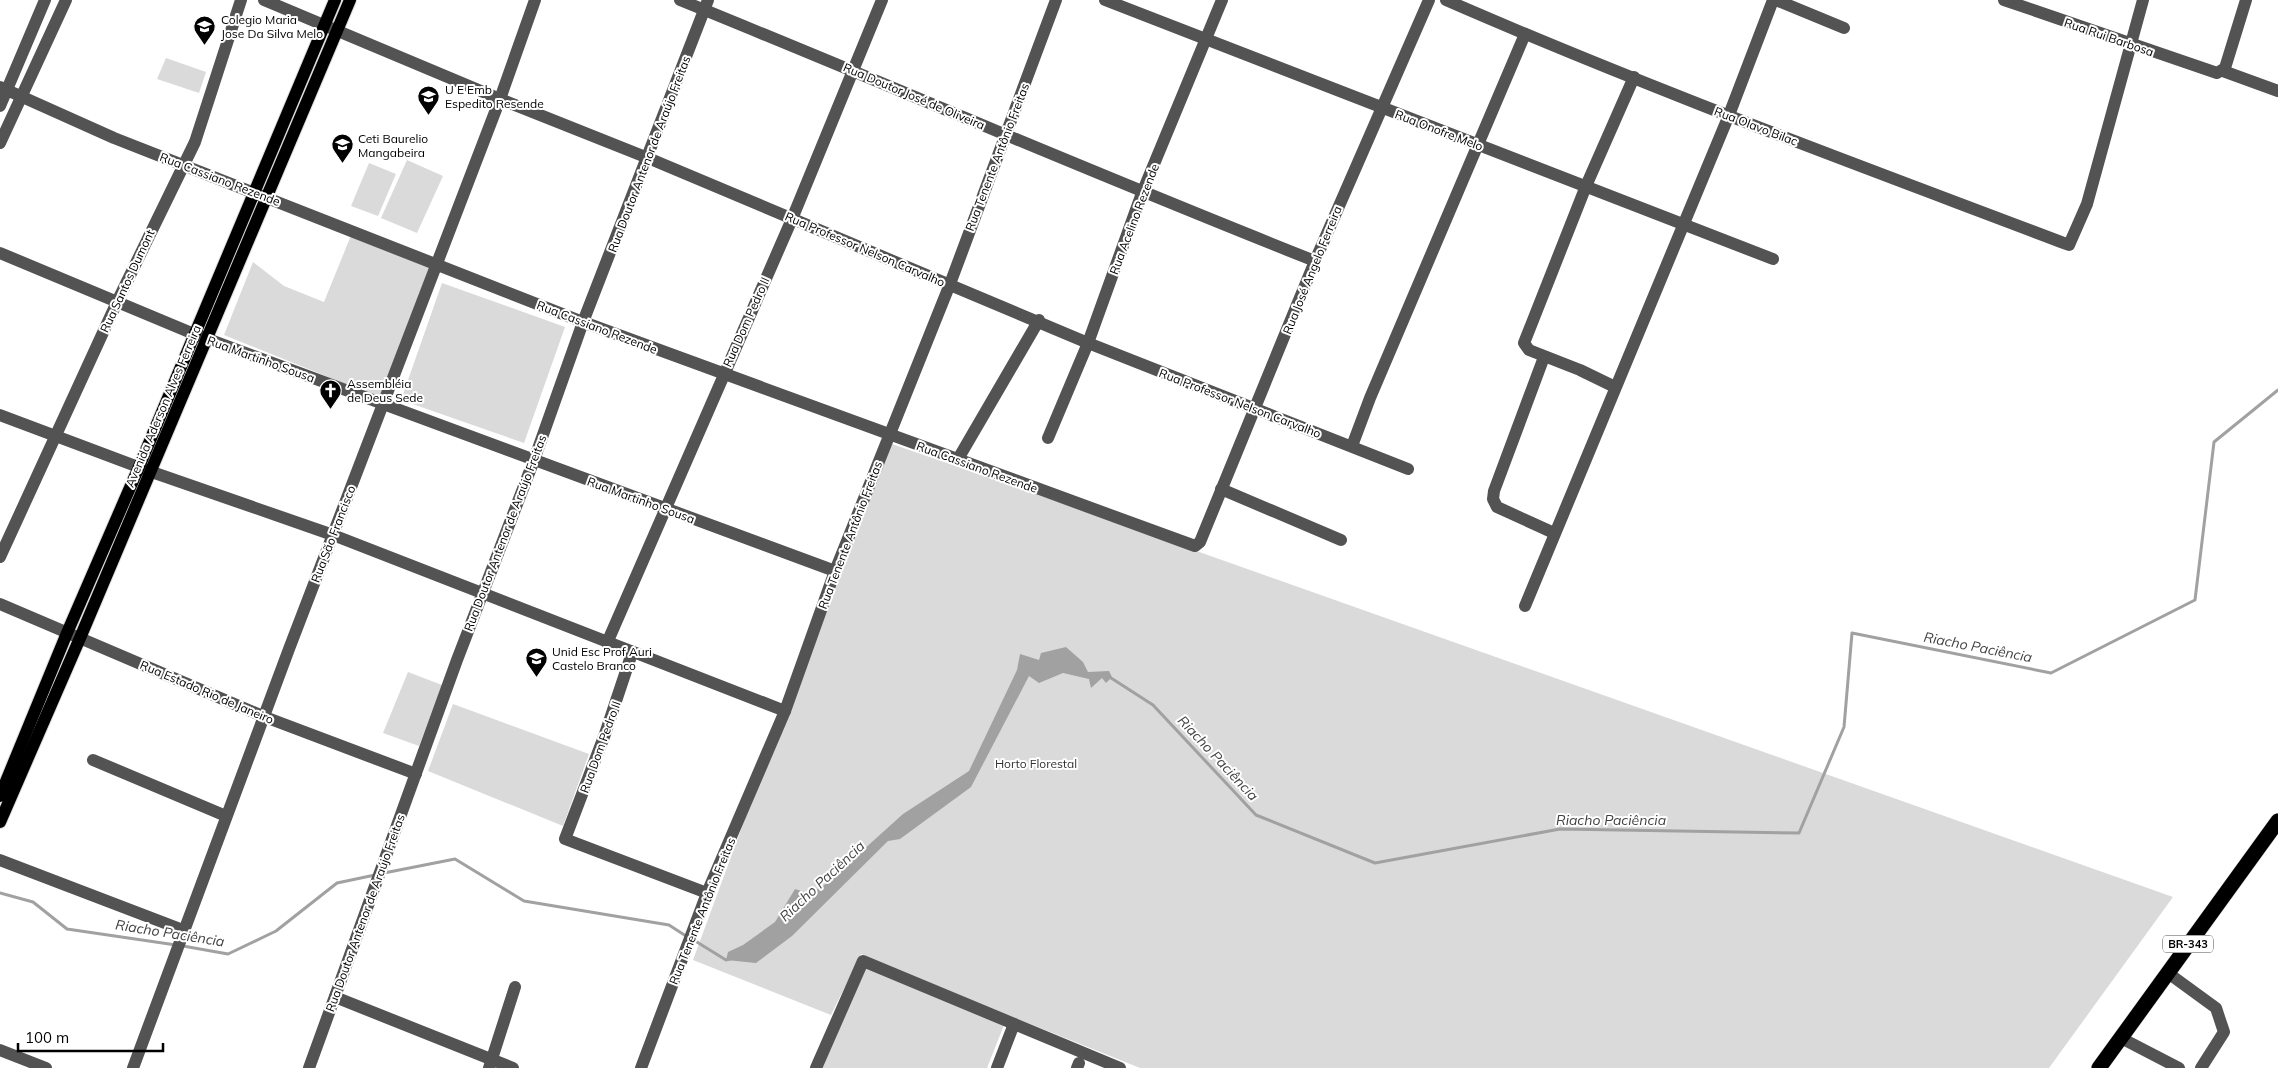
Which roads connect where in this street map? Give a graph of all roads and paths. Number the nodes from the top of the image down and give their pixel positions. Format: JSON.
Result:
{"nodes":[{"id":1,"x":45,"y":0,"type":"edge"},
{"id":2,"x":66,"y":0,"type":"edge"},
{"id":3,"x":241,"y":0,"type":"edge"},
{"id":4,"x":264,"y":0,"type":"edge"},
{"id":5,"x":334,"y":0,"type":"edge"},
{"id":6,"x":350,"y":0,"type":"edge"},
{"id":7,"x":535,"y":0,"type":"edge"},
{"id":8,"x":680,"y":0,"type":"edge"},
{"id":9,"x":882,"y":0,"type":"edge"},
{"id":10,"x":1056,"y":0,"type":"edge"},
{"id":11,"x":1105,"y":0,"type":"edge"},
{"id":12,"x":1222,"y":0,"type":"edge"},
{"id":13,"x":1429,"y":0,"type":"edge"},
{"id":14,"x":1446,"y":0,"type":"edge"},
{"id":15,"x":1775,"y":0,"type":"edge"},
{"id":16,"x":2004,"y":0,"type":"edge"},
{"id":17,"x":2143,"y":0,"type":"edge"},
{"id":18,"x":2246,"y":0,"type":"edge"},
{"id":19,"x":706,"y":5,"type":"edge"},
{"id":20,"x":2032,"y":5,"type":"edge"},
{"id":21,"x":324,"y":24,"type":"junction"},
{"id":22,"x":1844,"y":28,"type":"dead end"},
{"id":23,"x":337,"y":31,"type":"junction"},
{"id":24,"x":1525,"y":34,"type":"junction"},
{"id":25,"x":1205,"y":40,"type":"junction"},
{"id":26,"x":2131,"y":45,"type":"junction"},
{"id":27,"x":854,"y":71,"type":"junction"},
{"id":28,"x":2218,"y":71,"type":"junction"},
{"id":29,"x":1634,"y":77,"type":"junction"},
{"id":30,"x":4,"y":89,"type":"edge"},
{"id":31,"x":2278,"y":91,"type":"edge"},
{"id":32,"x":22,"y":97,"type":"junction"},
{"id":33,"x":500,"y":99,"type":"junction"},
{"id":34,"x":0,"y":106,"type":"edge"},
{"id":35,"x":1380,"y":107,"type":"junction"},
{"id":36,"x":1729,"y":115,"type":"junction"},
{"id":37,"x":1006,"y":134,"type":"junction"},
{"id":38,"x":0,"y":143,"type":"edge"},
{"id":39,"x":1479,"y":146,"type":"junction"},
{"id":40,"x":648,"y":158,"type":"junction"},
{"id":41,"x":183,"y":164,"type":"junction"},
{"id":42,"x":1586,"y":186,"type":"junction"},
{"id":43,"x":1142,"y":193,"type":"junction"},
{"id":44,"x":260,"y":194,"type":"junction"},
{"id":45,"x":792,"y":219,"type":"junction"},
{"id":46,"x":1682,"y":225,"type":"junction"},
{"id":47,"x":0,"y":253,"type":"edge"},
{"id":48,"x":234,"y":255,"type":"junction"},
{"id":49,"x":1774,"y":259,"type":"dead end"},
{"id":50,"x":1314,"y":261,"type":"junction"},
{"id":51,"x":436,"y":264,"type":"junction"},
{"id":52,"x":950,"y":284,"type":"junction"},
{"id":53,"x":117,"y":302,"type":"junction"},
{"id":54,"x":1039,"y":320,"type":"junction"},
{"id":55,"x":583,"y":322,"type":"junction"},
{"id":56,"x":194,"y":334,"type":"junction"},
{"id":57,"x":206,"y":338,"type":"junction"},
{"id":58,"x":1088,"y":342,"type":"junction"},
{"id":59,"x":1544,"y":357,"type":"junction"},
{"id":60,"x":723,"y":373,"type":"junction"},
{"id":61,"x":1615,"y":387,"type":"junction"},
{"id":62,"x":383,"y":404,"type":"junction"},
{"id":63,"x":1255,"y":410,"type":"junction"},
{"id":64,"x":0,"y":415,"type":"edge"},
{"id":65,"x":888,"y":434,"type":"junction"},
{"id":66,"x":56,"y":435,"type":"junction"},
{"id":67,"x":1048,"y":438,"type":"dead end"},
{"id":68,"x":1352,"y":446,"type":"junction"},
{"id":69,"x":958,"y":459,"type":"junction"},
{"id":70,"x":534,"y":460,"type":"junction"},
{"id":71,"x":144,"y":469,"type":"junction"},
{"id":72,"x":1408,"y":469,"type":"dead end"},
{"id":73,"x":1221,"y":489,"type":"junction"},
{"id":74,"x":664,"y":508,"type":"junction"},
{"id":75,"x":1554,"y":533,"type":"junction"},
{"id":76,"x":333,"y":535,"type":"junction"},
{"id":77,"x":1341,"y":540,"type":"dead end"},
{"id":78,"x":1200,"y":542,"type":"joint"},
{"id":79,"x":0,"y":557,"type":"edge"},
{"id":80,"x":835,"y":571,"type":"junction"},
{"id":81,"x":482,"y":594,"type":"junction"},
{"id":82,"x":0,"y":604,"type":"edge"},
{"id":83,"x":1525,"y":606,"type":"dead end"},
{"id":84,"x":67,"y":633,"type":"junction"},
{"id":85,"x":80,"y":638,"type":"junction"},
{"id":86,"x":607,"y":643,"type":"junction"},
{"id":87,"x":632,"y":653,"type":"junction"},
{"id":88,"x":786,"y":711,"type":"junction"},
{"id":89,"x":265,"y":716,"type":"junction"},
{"id":90,"x":93,"y":760,"type":"dead end"},
{"id":91,"x":416,"y":774,"type":"junction"},
{"id":92,"x":0,"y":796,"type":"edge"},
{"id":93,"x":226,"y":816,"type":"junction"},
{"id":94,"x":2278,"y":821,"type":"edge"},
{"id":95,"x":0,"y":822,"type":"edge"},
{"id":96,"x":0,"y":860,"type":"edge"},
{"id":97,"x":708,"y":893,"type":"junction"},
{"id":98,"x":183,"y":930,"type":"junction"},
{"id":99,"x":2168,"y":973,"type":"junction"},
{"id":100,"x":514,"y":987,"type":"dead end"},
{"id":101,"x":335,"y":997,"type":"junction"},
{"id":102,"x":1014,"y":1024,"type":"junction"},
{"id":103,"x":2121,"y":1038,"type":"junction"},
{"id":104,"x":0,"y":1050,"type":"edge"},
{"id":105,"x":490,"y":1064,"type":"edge"},
{"id":106,"x":46,"y":1068,"type":"edge"},
{"id":107,"x":133,"y":1068,"type":"edge"},
{"id":108,"x":308,"y":1068,"type":"edge"},
{"id":109,"x":513,"y":1068,"type":"edge"},
{"id":110,"x":641,"y":1068,"type":"edge"},
{"id":111,"x":816,"y":1068,"type":"edge"},
{"id":112,"x":996,"y":1068,"type":"edge"},
{"id":113,"x":1120,"y":1068,"type":"edge"},
{"id":114,"x":2099,"y":1068,"type":"edge"},
{"id":115,"x":2180,"y":1068,"type":"edge"},
{"id":116,"x":2201,"y":1068,"type":"edge"}],
"edges":[{"from":1,"to":30,"type":"street"},
{"from":2,"to":32,"type":"street"},
{"from":3,"to":41,"type":"street","name":"Rua Santos Dumont"},
{"from":4,"to":21,"type":"street","name":"Rua Professor Nelson Carvalho"},
{"from":5,"to":21,"type":"main road","name":"Avenida Aderson Alves Ferreira"},
{"from":6,"to":23,"type":"main road","name":"Avenida Aderson Alves Ferreira"},
{"from":7,"to":33,"type":"street","name":"Rua São Francisco"},
{"from":8,"to":19,"type":"street","name":"Rua Doutor José de Oliveira"},
{"from":9,"to":27,"type":"street","name":"Rua Dom Pedro II"},
{"from":10,"to":37,"type":"street","name":"Rua Tenente Antônio Freitas"},
{"from":11,"to":25,"type":"street","name":"Rua Onofre Melo"},
{"from":12,"to":25,"type":"street","name":"Rua Acelino Rezende"},
{"from":13,"to":35,"type":"street","name":"Rua José Angelo Ferreira"},
{"from":14,"to":24,"type":"street","name":"Rua Olavo Bilac"},
{"from":15,"to":22,"type":"street"},
{"from":15,"to":36,"type":"street"},
{"from":16,"to":20,"type":"street","name":"Rua Rui Barbosa"},
{"from":17,"to":26,"type":"street"},
{"from":18,"to":28,"type":"street"},
{"from":19,"to":27,"type":"street","name":"Rua Doutor José de Oliveira"},
{"from":19,"to":40,"type":"street","name":"Rua Doutor Antenor de Araújo Freitas"},
{"from":20,"to":26,"type":"street","name":"Rua Rui Barbosa"},
{"from":21,"to":23,"type":"street","name":"Rua Professor Nelson Carvalho"},
{"from":21,"to":44,"type":"main road","name":"Avenida Aderson Alves Ferreira"},
{"from":23,"to":33,"type":"street","name":"Rua Professor Nelson Carvalho"},
{"from":23,"to":44,"type":"main road","name":"Avenida Aderson Alves Ferreira"},
{"from":24,"to":29,"type":"street","name":"Rua Olavo Bilac"},
{"from":24,"to":39,"type":"street"},
{"from":25,"to":35,"type":"street","name":"Rua Onofre Melo"},
{"from":25,"to":43,"type":"street","name":"Rua Acelino Rezende"},
{"from":26,"to":28,"type":"street","name":"Rua Rui Barbosa"},
{"from":26,"to":36,"type":"street","name":"Rua Olavo Bilac"},
{"from":27,"to":37,"type":"street","name":"Rua Doutor José de Oliveira"},
{"from":27,"to":45,"type":"street","name":"Rua Dom Pedro II"},
{"from":28,"to":31,"type":"street","name":"Rua Rui Barbosa"},
{"from":29,"to":36,"type":"street","name":"Rua Olavo Bilac"},
{"from":29,"to":42,"type":"street"},
{"from":30,"to":32,"type":"street","name":"Rua Cassiano Rezende"},
{"from":30,"to":34,"type":"street"},
{"from":32,"to":38,"type":"street"},
{"from":32,"to":41,"type":"street","name":"Rua Cassiano Rezende"},
{"from":33,"to":40,"type":"street","name":"Rua Professor Nelson Carvalho"},
{"from":33,"to":51,"type":"street","name":"Rua São Francisco"},
{"from":35,"to":39,"type":"street","name":"Rua Onofre Melo"},
{"from":35,"to":50,"type":"street","name":"Rua José Angelo Ferreira"},
{"from":36,"to":46,"type":"street"},
{"from":37,"to":43,"type":"street","name":"Rua Doutor José de Oliveira"},
{"from":37,"to":52,"type":"street","name":"Rua Tenente Antônio Freitas"},
{"from":39,"to":42,"type":"street","name":"Rua Onofre Melo"},
{"from":39,"to":68,"type":"street"},
{"from":40,"to":45,"type":"street","name":"Rua Professor Nelson Carvalho"},
{"from":40,"to":55,"type":"street","name":"Rua Doutor Antenor de Araújo Freitas"},
{"from":41,"to":44,"type":"street","name":"Rua Cassiano Rezende"},
{"from":41,"to":53,"type":"street","name":"Rua Santos Dumont"},
{"from":42,"to":46,"type":"street","name":"Rua Onofre Melo"},
{"from":42,"to":59,"type":"street"},
{"from":43,"to":50,"type":"street","name":"Rua Doutor José de Oliveira"},
{"from":43,"to":58,"type":"street","name":"Rua Acelino Rezende"},
{"from":44,"to":48,"type":"main road","name":"Avenida Aderson Alves Ferreira"},
{"from":44,"to":51,"type":"street","name":"Rua Cassiano Rezende"},
{"from":45,"to":52,"type":"street","name":"Rua Professor Nelson Carvalho"},
{"from":45,"to":60,"type":"street","name":"Rua Dom Pedro II"},
{"from":46,"to":49,"type":"street","name":"Rua Onofre Melo"},
{"from":46,"to":61,"type":"street"},
{"from":47,"to":53,"type":"street","name":"Rua Martinho Sousa"},
{"from":48,"to":56,"type":"main road","name":"Avenida Aderson Alves Ferreira"},
{"from":48,"to":57,"type":"main road","name":"Avenida Aderson Alves Ferreira"},
{"from":50,"to":63,"type":"street","name":"Rua José Angelo Ferreira"},
{"from":51,"to":55,"type":"street","name":"Rua Cassiano Rezende"},
{"from":51,"to":62,"type":"street","name":"Rua São Francisco"},
{"from":52,"to":54,"type":"street","name":"Rua Professor Nelson Carvalho"},
{"from":52,"to":65,"type":"street","name":"Rua Tenente Antônio Freitas"},
{"from":53,"to":56,"type":"street","name":"Rua Martinho Sousa"},
{"from":53,"to":66,"type":"street","name":"Rua Santos Dumont"},
{"from":54,"to":58,"type":"street","name":"Rua Professor Nelson Carvalho"},
{"from":54,"to":69,"type":"street"},
{"from":55,"to":60,"type":"street","name":"Rua Cassiano Rezende"},
{"from":55,"to":70,"type":"street","name":"Rua Doutor Antenor de Araújo Freitas"},
{"from":56,"to":57,"type":"street","name":"Rua Martinho Sousa"},
{"from":56,"to":71,"type":"main road","name":"Avenida Aderson Alves Ferreira"},
{"from":57,"to":62,"type":"street","name":"Rua Martinho Sousa"},
{"from":57,"to":71,"type":"main road","name":"Avenida Aderson Alves Ferreira"},
{"from":58,"to":63,"type":"street","name":"Rua Professor Nelson Carvalho"},
{"from":58,"to":67,"type":"street","name":"Rua Acelino Rezende"},
{"from":59,"to":61,"type":"street"},
{"from":59,"to":75,"type":"street"},
{"from":60,"to":65,"type":"street","name":"Rua Cassiano Rezende"},
{"from":60,"to":74,"type":"street","name":"Rua Dom Pedro II"},
{"from":61,"to":75,"type":"street"},
{"from":62,"to":70,"type":"street","name":"Rua Martinho Sousa"},
{"from":62,"to":76,"type":"street","name":"Rua São Francisco"},
{"from":63,"to":68,"type":"street","name":"Rua Professor Nelson Carvalho"},
{"from":63,"to":73,"type":"street","name":"Rua José Angelo Ferreira"},
{"from":64,"to":66,"type":"street"},
{"from":65,"to":69,"type":"street","name":"Rua Cassiano Rezende"},
{"from":65,"to":80,"type":"street","name":"Rua Tenente Antônio Freitas"},
{"from":66,"to":71,"type":"street"},
{"from":66,"to":79,"type":"street","name":"Rua Santos Dumont"},
{"from":68,"to":72,"type":"street","name":"Rua Professor Nelson Carvalho"},
{"from":69,"to":78,"type":"street","name":"Rua Cassiano Rezende"},
{"from":70,"to":74,"type":"street","name":"Rua Martinho Sousa"},
{"from":70,"to":81,"type":"street","name":"Rua Doutor Antenor de Araújo Freitas"},
{"from":71,"to":76,"type":"street"},
{"from":71,"to":84,"type":"main road","name":"Avenida Aderson Alves Ferreira"},
{"from":71,"to":85,"type":"main road","name":"Avenida Aderson Alves Ferreira"},
{"from":73,"to":77,"type":"street"},
{"from":73,"to":78,"type":"street","name":"Rua José Angelo Ferreira"},
{"from":74,"to":80,"type":"street","name":"Rua Martinho Sousa"},
{"from":74,"to":86,"type":"street","name":"Rua Dom Pedro II"},
{"from":75,"to":83,"type":"street"},
{"from":76,"to":81,"type":"street"},
{"from":76,"to":89,"type":"street","name":"Rua São Francisco"},
{"from":80,"to":88,"type":"street","name":"Rua Tenente Antônio Freitas"},
{"from":81,"to":86,"type":"street"},
{"from":81,"to":91,"type":"street","name":"Rua Doutor Antenor de Araújo Freitas"},
{"from":82,"to":84,"type":"street","name":"Rua Estado Rio de Janeiro"},
{"from":84,"to":85,"type":"street","name":"Rua Estado Rio de Janeiro"},
{"from":84,"to":92,"type":"main road","name":"Avenida Aderson Alves Ferreira"},
{"from":85,"to":89,"type":"street","name":"Rua Estado Rio de Janeiro"},
{"from":85,"to":95,"type":"main road","name":"Avenida Aderson Alves Ferreira"},
{"from":86,"to":87,"type":"street"},
{"from":87,"to":88,"type":"street"},
{"from":87,"to":97,"type":"street","name":"Rua Dom Pedro II"},
{"from":88,"to":97,"type":"street","name":"Rua Tenente Antônio Freitas"},
{"from":89,"to":91,"type":"street","name":"Rua Estado Rio de Janeiro"},
{"from":89,"to":93,"type":"street","name":"Rua São Francisco"},
{"from":90,"to":93,"type":"street"},
{"from":91,"to":101,"type":"street","name":"Rua Doutor Antenor de Araújo Freitas"},
{"from":93,"to":98,"type":"street","name":"Rua São Francisco"},
{"from":94,"to":99,"type":"highway","number":"BR-343"},
{"from":96,"to":98,"type":"street"},
{"from":97,"to":110,"type":"street","name":"Rua Tenente Antônio Freitas"},
{"from":98,"to":107,"type":"street","name":"Rua São Francisco"},
{"from":99,"to":103,"type":"highway","number":"BR-343"},
{"from":99,"to":116,"type":"street"},
{"from":100,"to":105,"type":"street"},
{"from":101,"to":105,"type":"street"},
{"from":101,"to":108,"type":"street","name":"Rua Doutor Antenor de Araújo Freitas"},
{"from":102,"to":111,"type":"street"},
{"from":102,"to":112,"type":"street"},
{"from":102,"to":113,"type":"street"},
{"from":103,"to":114,"type":"highway","number":"BR-343"},
{"from":103,"to":115,"type":"street"},
{"from":104,"to":106,"type":"street"},
{"from":105,"to":109,"type":"street"}]}
